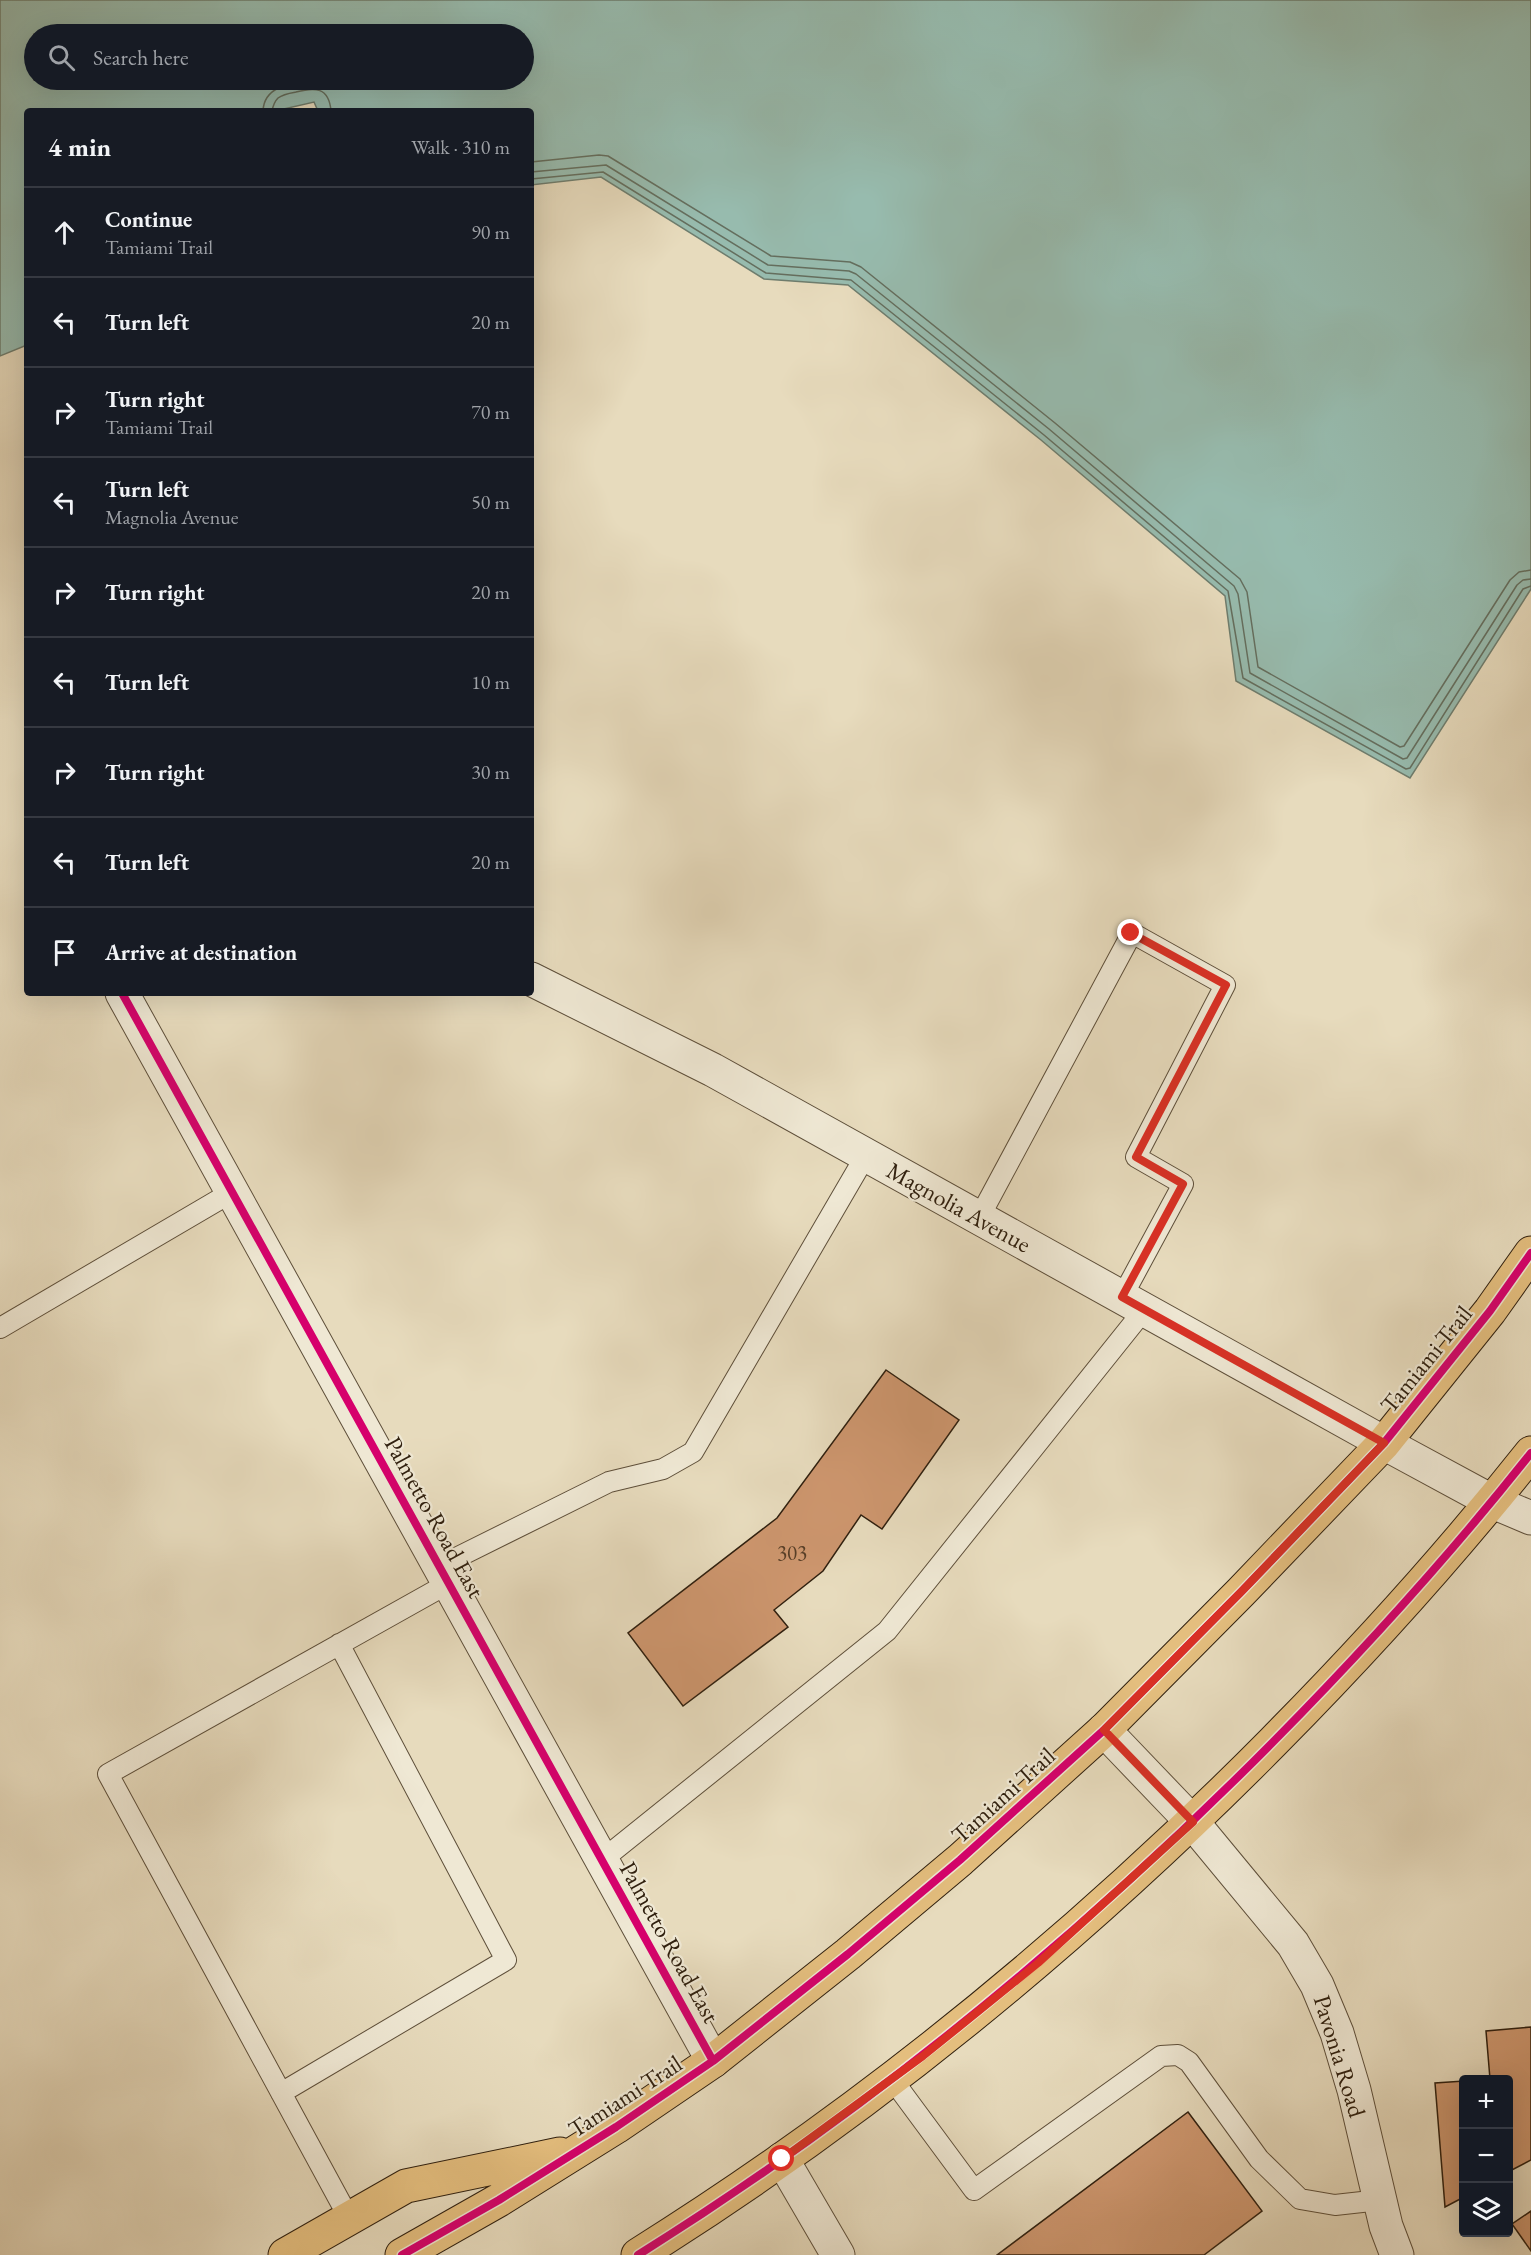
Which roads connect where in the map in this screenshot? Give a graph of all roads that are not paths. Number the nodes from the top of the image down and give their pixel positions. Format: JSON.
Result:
{"nodes":[{"id":1,"x":534,"y":980,"type":"edge"},
{"id":2,"x":124,"y":996,"type":"edge"},
{"id":3,"x":866,"y":1155,"type":"junction"},
{"id":4,"x":232,"y":1192,"type":"junction"},
{"id":5,"x":979,"y":1218,"type":"junction"},
{"id":6,"x":1531,"y":1253,"type":"edge"},
{"id":7,"x":1133,"y":1304,"type":"junction"},
{"id":8,"x":0,"y":1328,"type":"edge"},
{"id":9,"x":1384,"y":1443,"type":"junction"},
{"id":10,"x":1531,"y":1453,"type":"edge"},
{"id":11,"x":1492,"y":1502,"type":"junction"},
{"id":12,"x":1531,"y":1518,"type":"edge"},
{"id":13,"x":444,"y":1575,"type":"junction"},
{"id":14,"x":339,"y":1644,"type":"junction"},
{"id":15,"x":1104,"y":1730,"type":"junction"},
{"id":16,"x":1193,"y":1822,"type":"junction"},
{"id":17,"x":602,"y":1860,"type":"junction"},
{"id":18,"x":713,"y":2061,"type":"junction"},
{"id":19,"x":892,"y":2079,"type":"junction"},
{"id":20,"x":281,"y":2093,"type":"junction"},
{"id":21,"x":580,"y":2150,"type":"junction"},
{"id":22,"x":782,"y":2159,"type":"junction"},
{"id":23,"x":1380,"y":2200,"type":"junction"},
{"id":24,"x":349,"y":2218,"type":"junction"},
{"id":25,"x":285,"y":2255,"type":"edge"},
{"id":26,"x":402,"y":2255,"type":"edge"},
{"id":27,"x":638,"y":2255,"type":"edge"},
{"id":28,"x":838,"y":2255,"type":"edge"},
{"id":29,"x":1397,"y":2255,"type":"edge"}],
"edges":[{"from":1,"to":3,"type":"street","name":"Magnolia Avenue"},
{"from":2,"to":4,"type":"street","name":"Palmetto Road East"},
{"from":3,"to":5,"type":"street","name":"Magnolia Avenue"},
{"from":3,"to":13,"type":"lane"},
{"from":4,"to":8,"type":"lane"},
{"from":4,"to":13,"type":"street","name":"Palmetto Road East"},
{"from":5,"to":7,"type":"street","name":"Magnolia Avenue"},
{"from":5,"to":7,"type":"lane"},
{"from":6,"to":9,"type":"main road","name":"Tamiami Trail"},
{"from":7,"to":9,"type":"street","name":"Magnolia Avenue"},
{"from":7,"to":17,"type":"lane"},
{"from":9,"to":11,"type":"street","name":"Magnolia Avenue"},
{"from":9,"to":15,"type":"main road","name":"Tamiami Trail"},
{"from":10,"to":11,"type":"main road"},
{"from":11,"to":12,"type":"street","name":"Magnolia Avenue"},
{"from":11,"to":16,"type":"main road"},
{"from":13,"to":14,"type":"lane"},
{"from":13,"to":17,"type":"street","name":"Palmetto Road East"},
{"from":14,"to":20,"type":"lane"},
{"from":14,"to":20,"type":"lane"},
{"from":15,"to":16,"type":"street","name":"Pavonia Road"},
{"from":15,"to":18,"type":"main road","name":"Tamiami Trail"},
{"from":16,"to":19,"type":"main road"},
{"from":16,"to":23,"type":"street","name":"Pavonia Road"},
{"from":17,"to":18,"type":"street","name":"Palmetto Road East"},
{"from":18,"to":21,"type":"main road","name":"Tamiami Trail"},
{"from":19,"to":22,"type":"main road"},
{"from":19,"to":23,"type":"lane"},
{"from":20,"to":24,"type":"lane"},
{"from":21,"to":24,"type":"main road"},
{"from":21,"to":26,"type":"main road","name":"Tamiami Trail"},
{"from":22,"to":27,"type":"main road"},
{"from":22,"to":28,"type":"street"},
{"from":23,"to":29,"type":"street","name":"Pavonia Road"},
{"from":24,"to":25,"type":"main road"}]}
